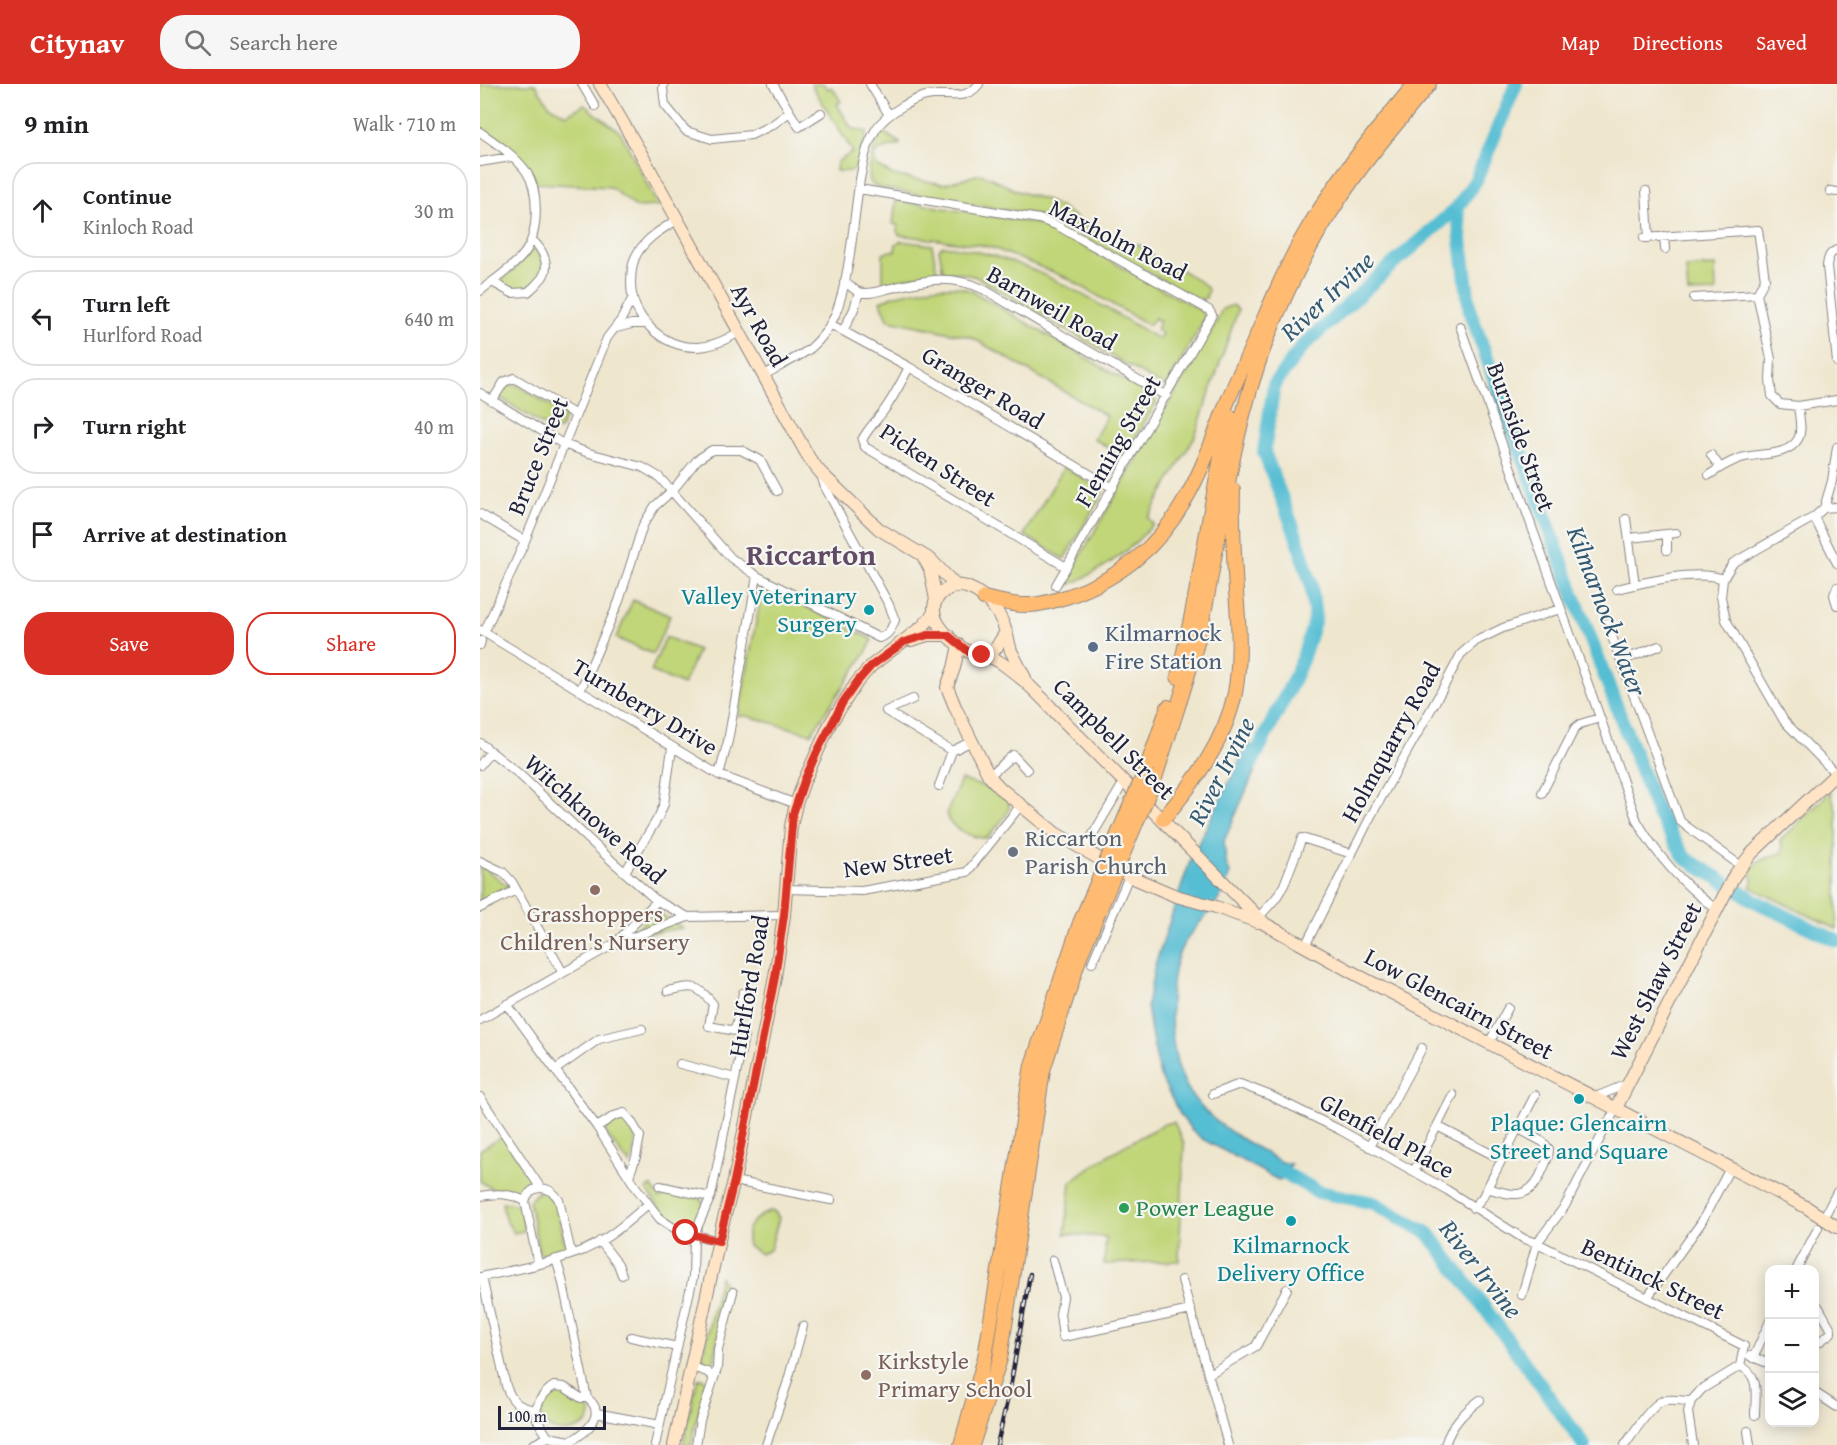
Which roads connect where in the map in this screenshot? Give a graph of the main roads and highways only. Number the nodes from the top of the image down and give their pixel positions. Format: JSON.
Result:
{"nodes":[{"id":1,"x":600,"y":84,"type":"edge"},
{"id":2,"x":1415,"y":84,"type":"edge"},
{"id":3,"x":1430,"y":84,"type":"edge"},
{"id":4,"x":1255,"y":338,"type":"junction"},
{"id":5,"x":1242,"y":417,"type":"junction"},
{"id":6,"x":920,"y":552,"type":"junction"},
{"id":7,"x":956,"y":586,"type":"junction"},
{"id":8,"x":984,"y":598,"type":"junction"},
{"id":9,"x":936,"y":600,"type":"junction"},
{"id":10,"x":934,"y":613,"type":"junction"},
{"id":11,"x":1006,"y":632,"type":"junction"},
{"id":12,"x":948,"y":635,"type":"junction"},
{"id":13,"x":904,"y":642,"type":"junction"},
{"id":14,"x":959,"y":645,"type":"junction"},
{"id":15,"x":979,"y":655,"type":"junction"},
{"id":16,"x":954,"y":668,"type":"junction"},
{"id":17,"x":1025,"y":680,"type":"junction"},
{"id":18,"x":1151,"y":773,"type":"junction"},
{"id":19,"x":1836,"y":778,"type":"edge"},
{"id":20,"x":1163,"y":819,"type":"junction"},
{"id":21,"x":1244,"y":905,"type":"junction"},
{"id":22,"x":1233,"y":913,"type":"junction"},
{"id":23,"x":1262,"y":921,"type":"junction"},
{"id":24,"x":1085,"y":926,"type":"junction"},
{"id":25,"x":1305,"y":946,"type":"joint"},
{"id":26,"x":1616,"y":1108,"type":"junction"},
{"id":27,"x":1837,"y":1227,"type":"edge"},
{"id":28,"x":674,"y":1445,"type":"edge"},
{"id":29,"x":961,"y":1445,"type":"edge"},
{"id":30,"x":972,"y":1445,"type":"edge"}],
"edges":[{"from":1,"to":6,"type":"main road","name":"Ayr Road"},
{"from":2,"to":4,"type":"main road"},
{"from":3,"to":5,"type":"main road"},
{"from":4,"to":8,"type":"main road"},
{"from":4,"to":18,"type":"main road"},
{"from":5,"to":18,"type":"main road"},
{"from":5,"to":20,"type":"main road"},
{"from":6,"to":7,"type":"main road","name":"Ayr Road"},
{"from":6,"to":9,"type":"main road"},
{"from":7,"to":8,"type":"main road"},
{"from":7,"to":9,"type":"main road"},
{"from":8,"to":11,"type":"main road"},
{"from":9,"to":10,"type":"main road"},
{"from":10,"to":12,"type":"main road"},
{"from":10,"to":13,"type":"main road","name":"Hurlford Road"},
{"from":11,"to":15,"type":"main road"},
{"from":11,"to":17,"type":"main road","name":"Campbell Street"},
{"from":12,"to":13,"type":"main road","name":"Hurlford Road"},
{"from":12,"to":14,"type":"main road"},
{"from":13,"to":28,"type":"main road","name":"Hurlford Road"},
{"from":14,"to":15,"type":"main road"},
{"from":14,"to":16,"type":"main road"},
{"from":15,"to":16,"type":"main road"},
{"from":15,"to":17,"type":"main road","name":"Campbell Street"},
{"from":16,"to":22,"type":"main road"},
{"from":17,"to":20,"type":"main road","name":"Campbell Street"},
{"from":18,"to":24,"type":"main road","bridge":true},
{"from":19,"to":26,"type":"main road","name":"West Shaw Street"},
{"from":20,"to":21,"type":"main road","name":"Campbell Street"},
{"from":21,"to":22,"type":"main road"},
{"from":21,"to":23,"type":"main road","name":"Campbell Street"},
{"from":22,"to":23,"type":"main road"},
{"from":23,"to":25,"type":"main road","name":"Campbell Street"},
{"from":24,"to":29,"type":"main road"},
{"from":24,"to":30,"type":"main road"},
{"from":25,"to":26,"type":"main road","name":"Low Glencairn Street"},
{"from":26,"to":27,"type":"main road","name":"Low Glencairn Street"}]}
